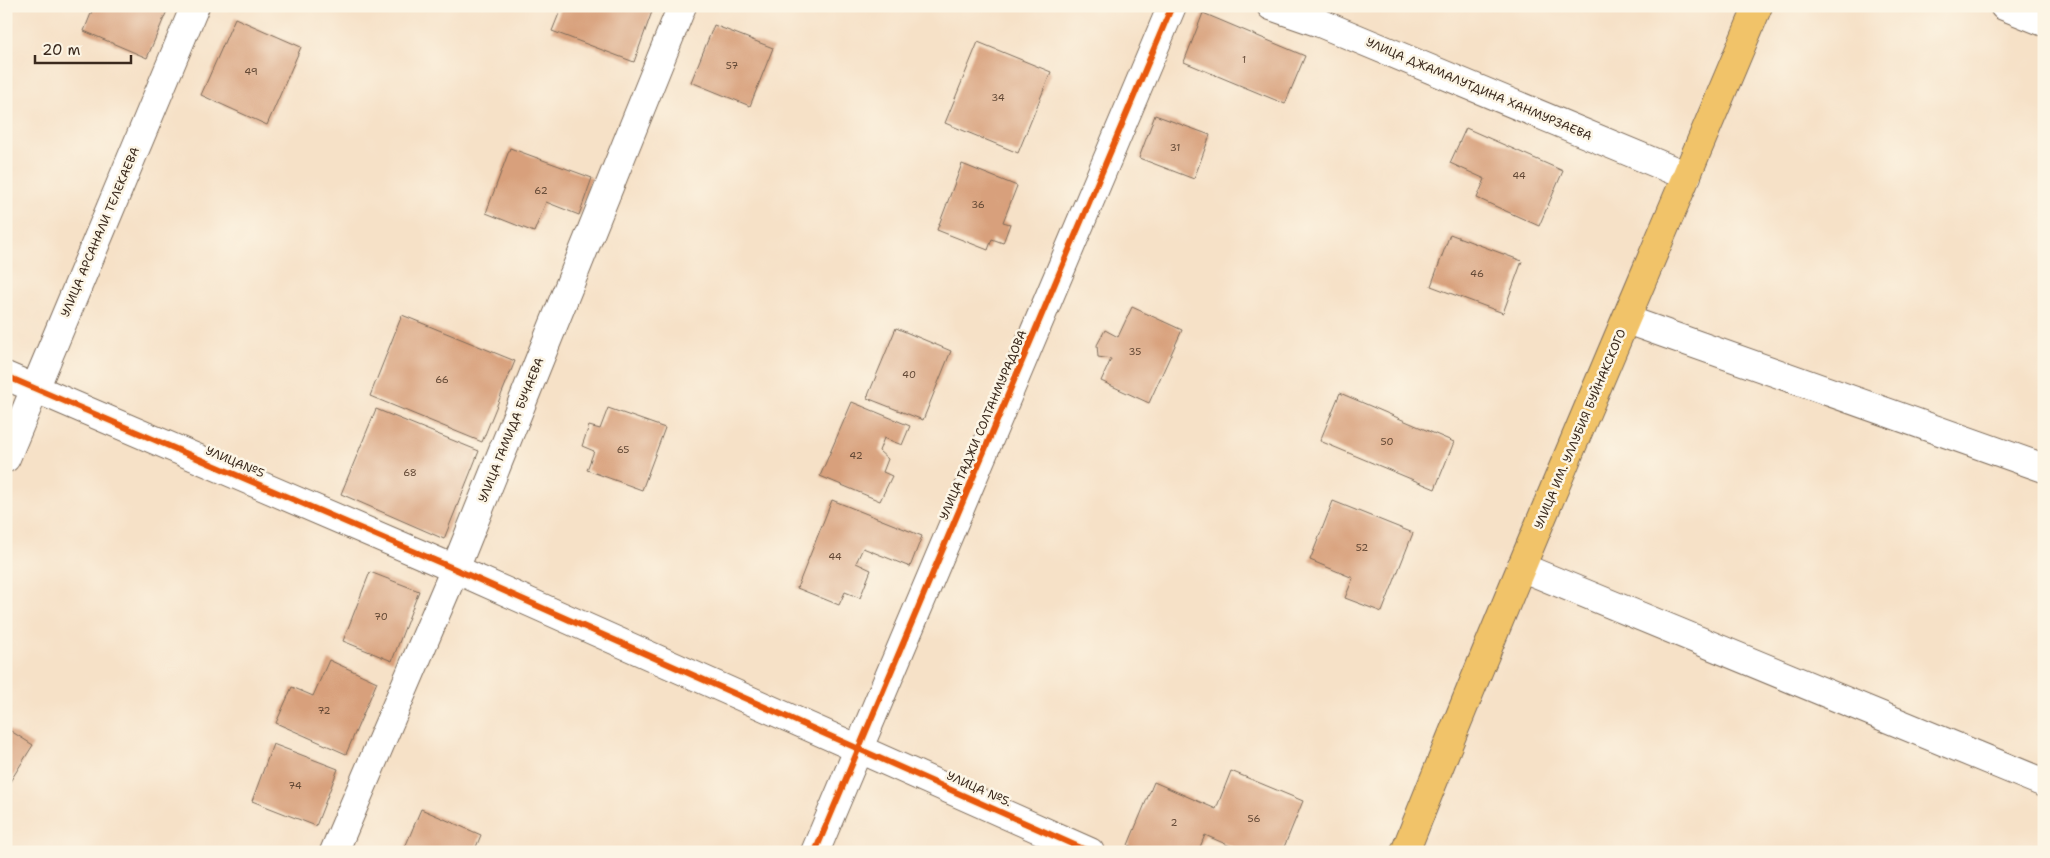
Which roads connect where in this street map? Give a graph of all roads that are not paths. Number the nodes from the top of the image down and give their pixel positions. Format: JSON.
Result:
{"nodes":[{"id":1,"x":195,"y":6,"type":"edge"},
{"id":2,"x":682,"y":6,"type":"edge"},
{"id":3,"x":1172,"y":6,"type":"edge"},
{"id":4,"x":1271,"y":6,"type":"edge"},
{"id":5,"x":1758,"y":6,"type":"edge"},
{"id":6,"x":2004,"y":6,"type":"edge"},
{"id":7,"x":2044,"y":22,"type":"edge"},
{"id":8,"x":1687,"y":176,"type":"junction"},
{"id":9,"x":1627,"y":320,"type":"junction"},
{"id":10,"x":6,"y":376,"type":"edge"},
{"id":11,"x":35,"y":389,"type":"junction"},
{"id":12,"x":6,"y":458,"type":"edge"},
{"id":13,"x":2044,"y":468,"type":"edge"},
{"id":14,"x":1521,"y":567,"type":"junction"},
{"id":15,"x":455,"y":569,"type":"junction"},
{"id":16,"x":859,"y":747,"type":"junction"},
{"id":17,"x":2044,"y":783,"type":"edge"},
{"id":18,"x":334,"y":852,"type":"edge"},
{"id":19,"x":815,"y":852,"type":"edge"},
{"id":20,"x":1090,"y":852,"type":"edge"},
{"id":21,"x":1405,"y":852,"type":"edge"}],
"edges":[{"from":1,"to":11,"type":"street","name":"УЛИЦА АРСАНАЛИ ТЕЛЕКАЕВА"},
{"from":2,"to":15,"type":"street","name":"УЛИЦА ГАМИДА БУЧАЕВА"},
{"from":3,"to":16,"type":"street","name":"УЛИЦА ГАДЖИ СОЛТАНМУРАДОВА"},
{"from":4,"to":8,"type":"street","name":"УЛИЦА ДЖАМАЛУТДИНА ХАНМУРЗАЕВА"},
{"from":5,"to":8,"type":"main road","name":"УЛИЦА ИМ. УЛЛУБИЯ БУЙНАКСКОГО"},
{"from":6,"to":7,"type":"street"},
{"from":8,"to":9,"type":"main road","name":"УЛИЦА ИМ. УЛЛУБИЯ БУЙНАКСКОГО"},
{"from":9,"to":13,"type":"street"},
{"from":9,"to":14,"type":"main road","name":"УЛИЦА ИМ. УЛЛУБИЯ БУЙНАКСКОГО"},
{"from":10,"to":11,"type":"street","name":"УЛИЦА№5"},
{"from":11,"to":12,"type":"street","name":"УЛИЦА АРСАНАЛИ ТЕЛЕКАЕВА"},
{"from":11,"to":15,"type":"street","name":"УЛИЦА№5"},
{"from":14,"to":17,"type":"street"},
{"from":14,"to":21,"type":"main road","name":"УЛИЦА ИМ. УЛЛУБИЯ БУЙНАКСКОГО"},
{"from":15,"to":16,"type":"street","name":"УЛИЦА№5"},
{"from":15,"to":18,"type":"street","name":"УЛИЦА ГАМИДА БУЧАЕВА"},
{"from":16,"to":19,"type":"street","name":"УЛИЦА ГАДЖИ СОЛТАНМУРАДОВА"},
{"from":16,"to":20,"type":"street","name":"УЛИЦА №5."}]}
